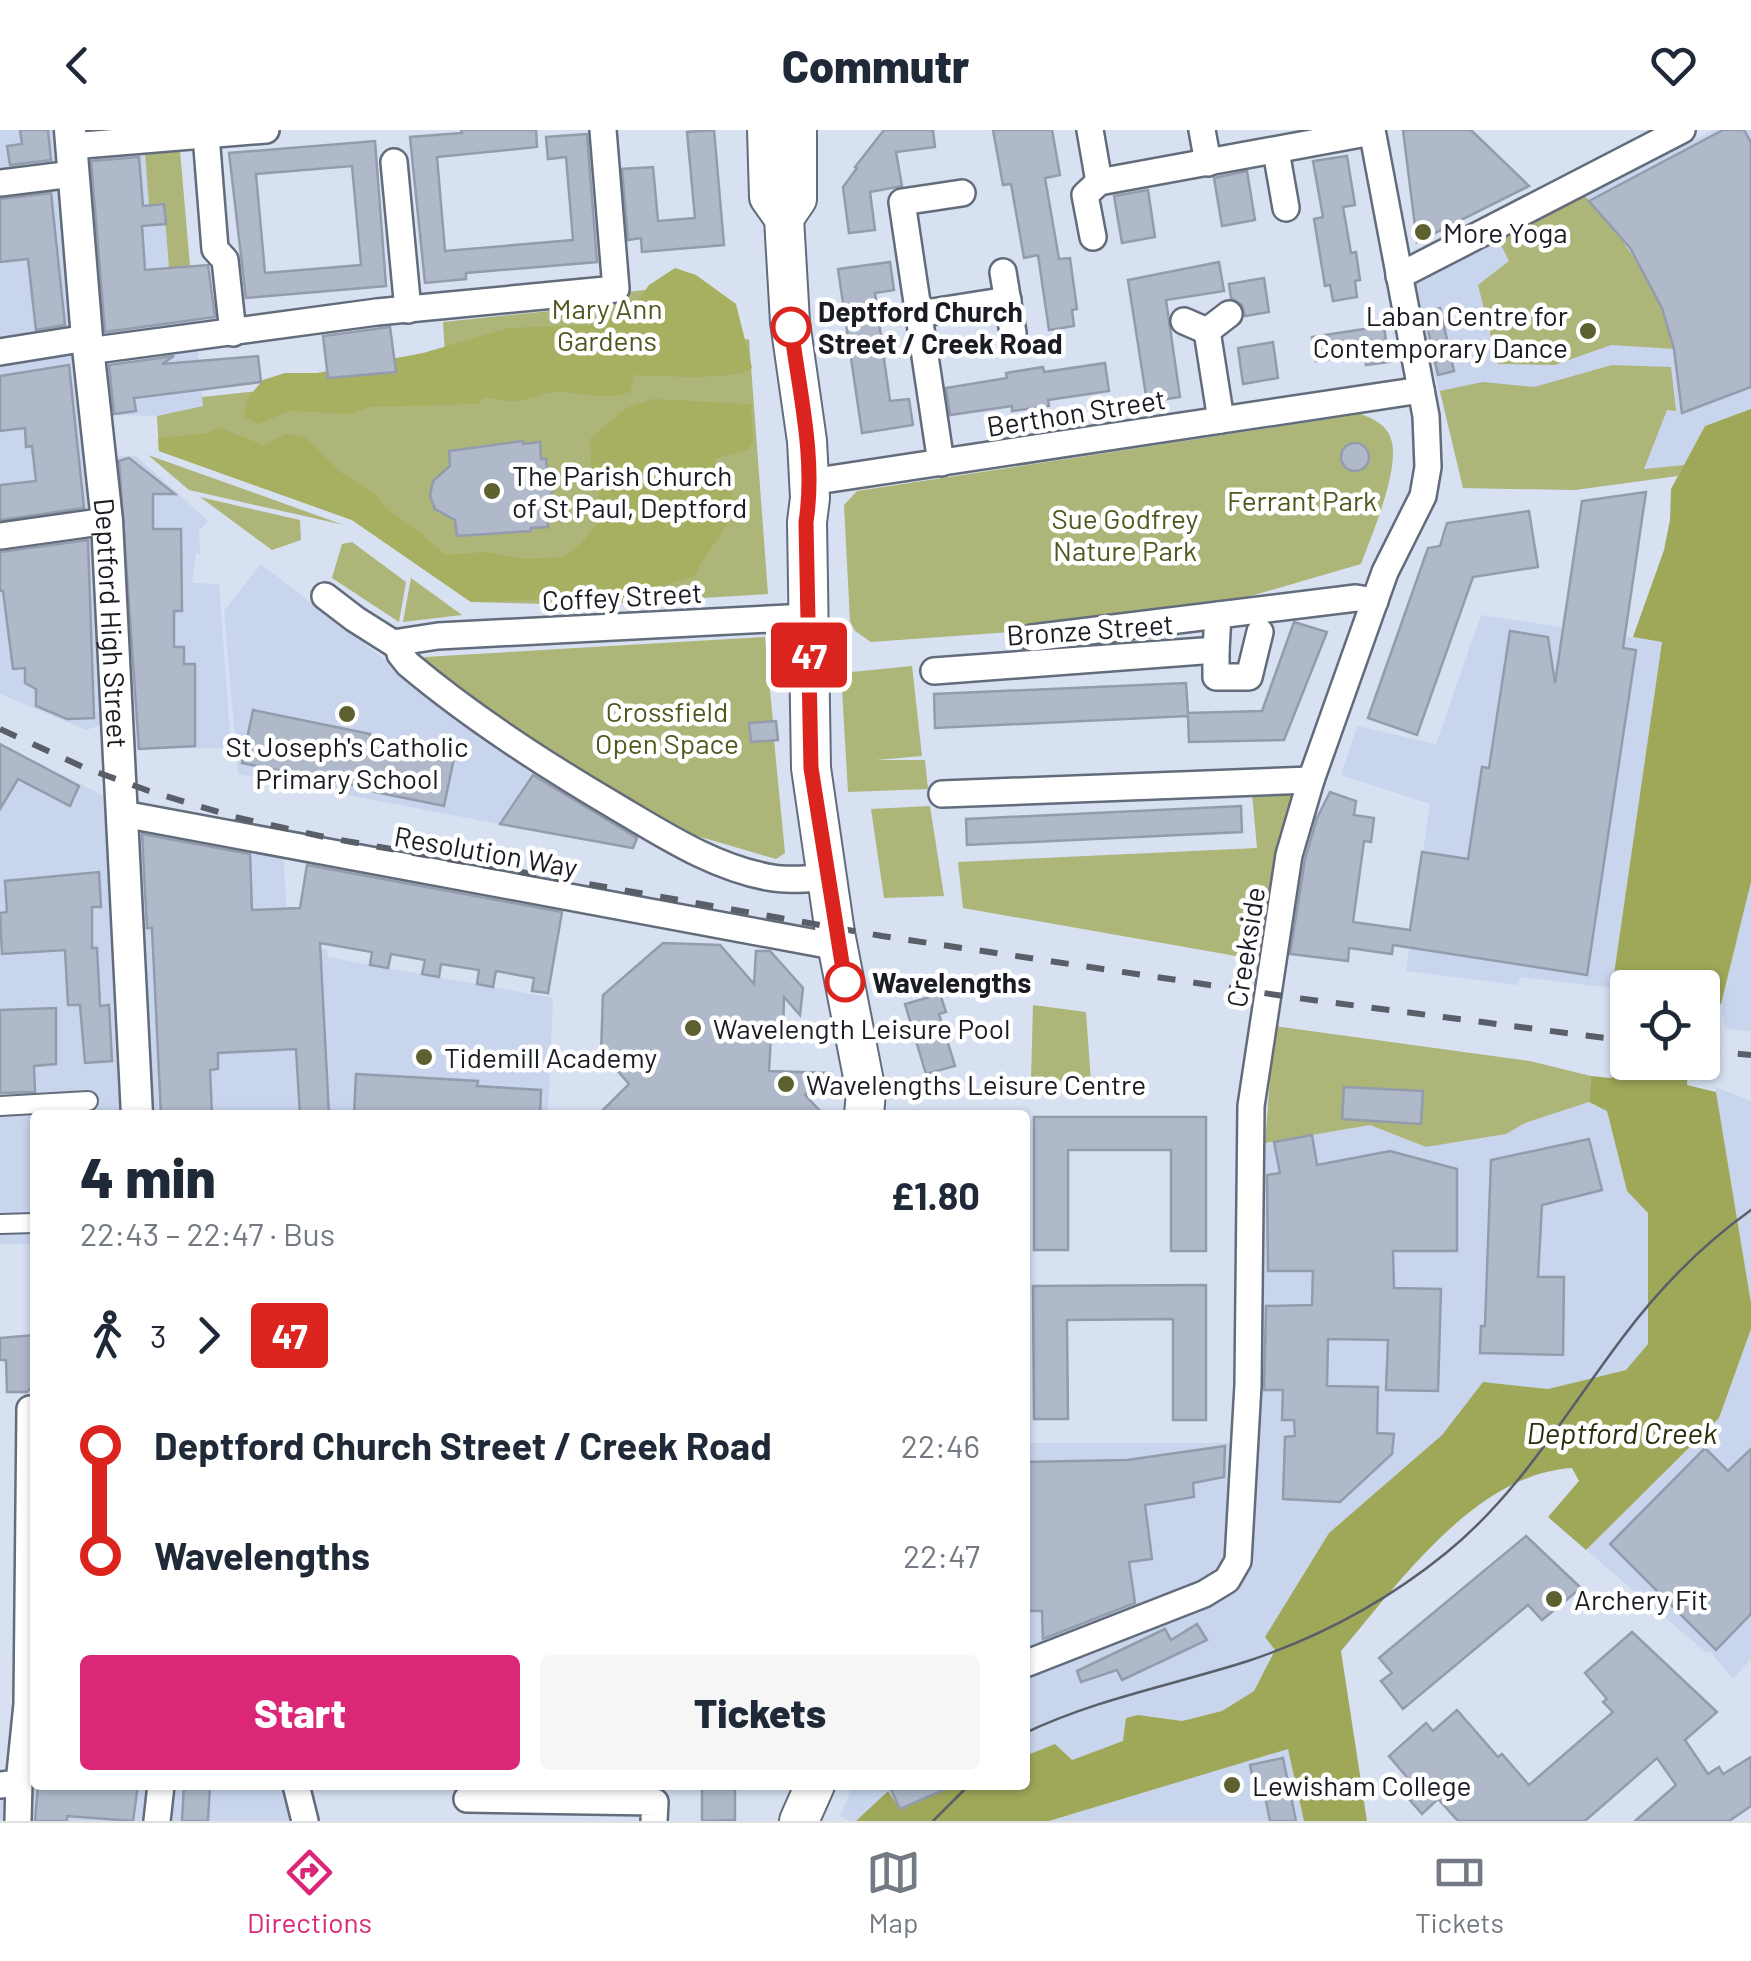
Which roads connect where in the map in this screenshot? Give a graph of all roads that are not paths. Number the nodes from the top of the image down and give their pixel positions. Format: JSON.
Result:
{"nodes":[{"id":1,"x":266,"y":130,"type":"edge"},
{"id":2,"x":602,"y":130,"type":"edge"},
{"id":3,"x":753,"y":130,"type":"edge"},
{"id":4,"x":767,"y":130,"type":"edge"},
{"id":5,"x":797,"y":130,"type":"edge"},
{"id":6,"x":1090,"y":130,"type":"edge"},
{"id":7,"x":1202,"y":130,"type":"edge"},
{"id":8,"x":1682,"y":130,"type":"edge"},
{"id":9,"x":1372,"y":131,"type":"edge"},
{"id":10,"x":206,"y":135,"type":"junction"},
{"id":11,"x":71,"y":150,"type":"edge"},
{"id":12,"x":1276,"y":151,"type":"junction"},
{"id":13,"x":394,"y":162,"type":"dead end"},
{"id":14,"x":1208,"y":162,"type":"junction"},
{"id":15,"x":1099,"y":182,"type":"junction"},
{"id":16,"x":0,"y":183,"type":"edge"},
{"id":17,"x":962,"y":193,"type":"dead end"},
{"id":18,"x":776,"y":204,"type":"junction"},
{"id":19,"x":1286,"y":208,"type":"dead end"},
{"id":20,"x":1092,"y":236,"type":"dead end"},
{"id":21,"x":1003,"y":272,"type":"dead end"},
{"id":22,"x":1398,"y":276,"type":"junction"},
{"id":23,"x":1008,"y":300,"type":"junction"},
{"id":24,"x":408,"y":310,"type":"junction"},
{"id":25,"x":919,"y":314,"type":"junction"},
{"id":26,"x":1229,"y":314,"type":"dead end"},
{"id":27,"x":234,"y":333,"type":"junction"},
{"id":28,"x":1013,"y":333,"type":"dead end"},
{"id":29,"x":88,"y":344,"type":"junction"},
{"id":30,"x":0,"y":352,"type":"edge"},
{"id":31,"x":1421,"y":390,"type":"junction"},
{"id":32,"x":1221,"y":420,"type":"junction"},
{"id":33,"x":940,"y":463,"type":"junction"},
{"id":34,"x":810,"y":482,"type":"junction"},
{"id":35,"x":107,"y":521,"type":"junction"},
{"id":36,"x":0,"y":536,"type":"edge"},
{"id":37,"x":326,"y":596,"type":"dead end"},
{"id":38,"x":808,"y":598,"type":"junction"},
{"id":39,"x":1375,"y":601,"type":"junction"},
{"id":40,"x":1218,"y":615,"type":"junction"},
{"id":41,"x":1260,"y":632,"type":"dead end"},
{"id":42,"x":1032,"y":638,"type":"dead end"},
{"id":43,"x":398,"y":643,"type":"junction"},
{"id":44,"x":1216,"y":650,"type":"junction"},
{"id":45,"x":934,"y":671,"type":"dead end"},
{"id":46,"x":1311,"y":780,"type":"junction"},
{"id":47,"x":942,"y":794,"type":"dead end"},
{"id":48,"x":124,"y":814,"type":"junction"},
{"id":49,"x":826,"y":878,"type":"junction"},
{"id":50,"x":838,"y":947,"type":"junction"},
{"id":51,"x":88,"y":1102,"type":"dead end"},
{"id":52,"x":0,"y":1106,"type":"edge"},
{"id":53,"x":137,"y":1110,"type":"edge"},
{"id":54,"x":864,"y":1110,"type":"edge"},
{"id":55,"x":0,"y":1224,"type":"edge"},
{"id":56,"x":30,"y":1224,"type":"edge"},
{"id":57,"x":1030,"y":1662,"type":"edge"},
{"id":58,"x":30,"y":1708,"type":"edge"},
{"id":59,"x":10,"y":1784,"type":"edge"},
{"id":60,"x":160,"y":1790,"type":"edge"},
{"id":61,"x":297,"y":1790,"type":"edge"},
{"id":62,"x":813,"y":1790,"type":"edge"},
{"id":63,"x":467,"y":1799,"type":"dead end"},
{"id":64,"x":534,"y":1811,"type":"edge"},
{"id":65,"x":18,"y":1821,"type":"edge"},
{"id":66,"x":157,"y":1821,"type":"edge"},
{"id":67,"x":304,"y":1821,"type":"edge"},
{"id":68,"x":654,"y":1821,"type":"edge"},
{"id":69,"x":799,"y":1821,"type":"edge"}],
"edges":[{"from":1,"to":10,"type":"street"},
{"from":2,"to":24,"type":"street"},
{"from":3,"to":18,"type":"main road"},
{"from":4,"to":18,"type":"main road"},
{"from":5,"to":18,"type":"main road"},
{"from":6,"to":15,"type":"street"},
{"from":7,"to":14,"type":"street"},
{"from":8,"to":22,"type":"street"},
{"from":9,"to":12,"type":"street"},
{"from":9,"to":22,"type":"street","name":"Creekside"},
{"from":10,"to":11,"type":"street"},
{"from":10,"to":27,"type":"street"},
{"from":11,"to":16,"type":"street"},
{"from":11,"to":29,"type":"street","name":"Deptford High Street"},
{"from":12,"to":14,"type":"street"},
{"from":12,"to":19,"type":"street"},
{"from":13,"to":24,"type":"street"},
{"from":14,"to":15,"type":"street"},
{"from":15,"to":20,"type":"street"},
{"from":17,"to":25,"type":"street"},
{"from":18,"to":34,"type":"main road"},
{"from":21,"to":23,"type":"street"},
{"from":22,"to":31,"type":"street","name":"Creekside"},
{"from":23,"to":25,"type":"street"},
{"from":23,"to":28,"type":"street"},
{"from":24,"to":27,"type":"street"},
{"from":25,"to":33,"type":"street"},
{"from":26,"to":32,"type":"street"},
{"from":27,"to":29,"type":"street"},
{"from":29,"to":30,"type":"street"},
{"from":29,"to":35,"type":"street","name":"Deptford High Street"},
{"from":31,"to":32,"type":"street","name":"Berthon Street"},
{"from":31,"to":39,"type":"street","name":"Creekside"},
{"from":32,"to":33,"type":"street","name":"Berthon Street"},
{"from":33,"to":34,"type":"street","name":"Berthon Street"},
{"from":34,"to":38,"type":"main road"},
{"from":35,"to":36,"type":"street"},
{"from":35,"to":48,"type":"street","name":"Deptford High Street"},
{"from":37,"to":43,"type":"street"},
{"from":38,"to":43,"type":"street","name":"Coffey Street"},
{"from":38,"to":49,"type":"main road"},
{"from":39,"to":40,"type":"street","name":"Bronze Street"},
{"from":39,"to":46,"type":"street","name":"Creekside"},
{"from":40,"to":42,"type":"street","name":"Bronze Street"},
{"from":40,"to":44,"type":"street"},
{"from":41,"to":44,"type":"street"},
{"from":43,"to":49,"type":"street"},
{"from":44,"to":45,"type":"street","name":"Bronze Street"},
{"from":46,"to":47,"type":"street"},
{"from":46,"to":57,"type":"street","name":"Creekside"},
{"from":48,"to":50,"type":"street","name":"Resolution Way"},
{"from":48,"to":53,"type":"street","name":"Deptford High Street"},
{"from":49,"to":50,"type":"main road"},
{"from":50,"to":54,"type":"main road"},
{"from":51,"to":52,"type":"street"},
{"from":55,"to":56,"type":"street"},
{"from":58,"to":59,"type":"street"},
{"from":59,"to":65,"type":"street"},
{"from":60,"to":66,"type":"street"},
{"from":61,"to":67,"type":"street"},
{"from":62,"to":69,"type":"main road"},
{"from":63,"to":64,"type":"street"},
{"from":64,"to":68,"type":"street"}]}
